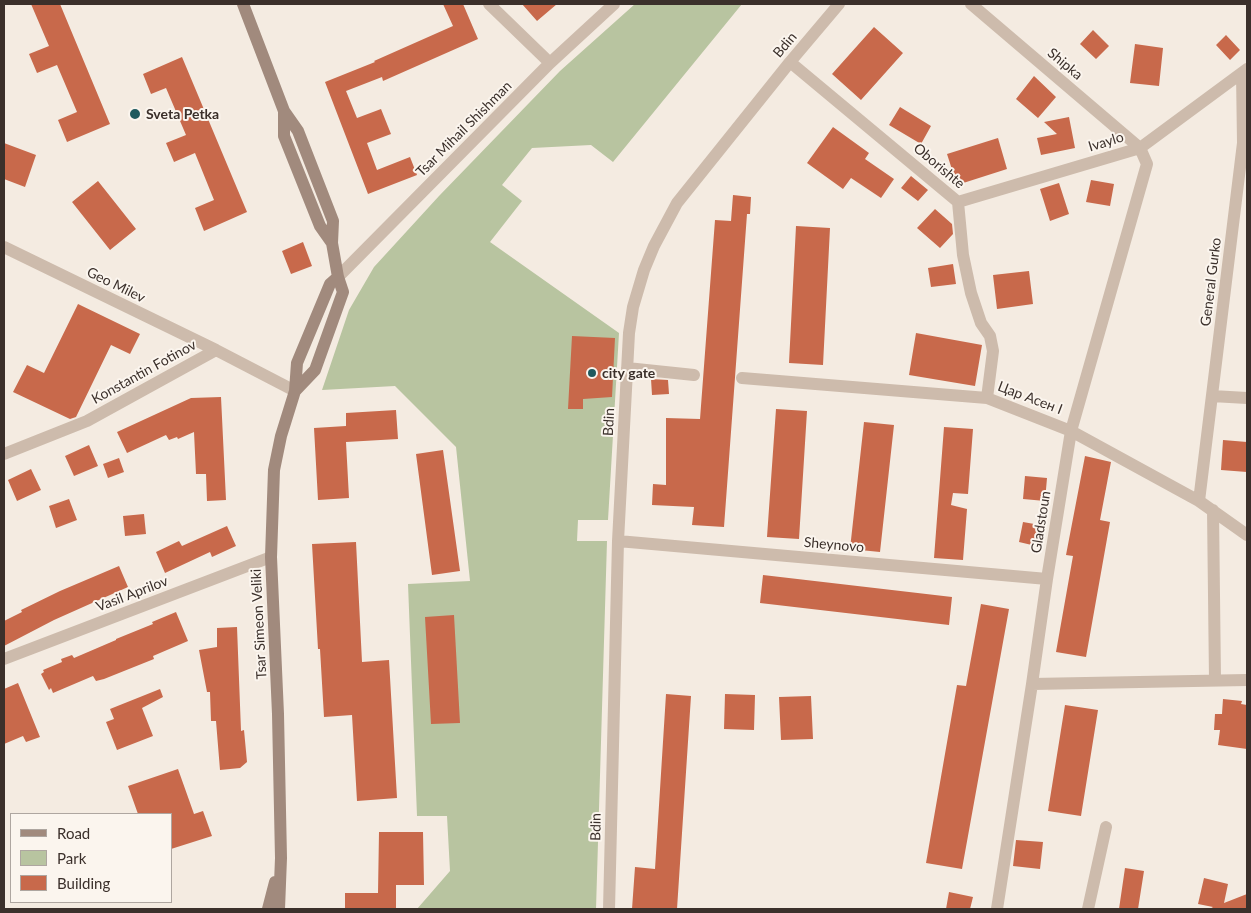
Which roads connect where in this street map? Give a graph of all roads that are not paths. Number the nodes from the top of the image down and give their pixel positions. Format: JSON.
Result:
{"nodes":[{"id":1,"x":489,"y":4,"type":"edge"},
{"id":2,"x":614,"y":4,"type":"edge"},
{"id":3,"x":839,"y":4,"type":"edge"},
{"id":4,"x":971,"y":4,"type":"edge"},
{"id":5,"x":246,"y":5,"type":"edge"},
{"id":6,"x":790,"y":62,"type":"junction"},
{"id":7,"x":550,"y":63,"type":"junction"},
{"id":8,"x":1245,"y":71,"type":"edge"},
{"id":9,"x":1140,"y":148,"type":"junction"},
{"id":10,"x":958,"y":202,"type":"junction"},
{"id":11,"x":4,"y":247,"type":"edge"},
{"id":12,"x":338,"y":277,"type":"junction"},
{"id":13,"x":216,"y":350,"type":"junction"},
{"id":14,"x":627,"y":368,"type":"junction"},
{"id":15,"x":694,"y":375,"type":"dead end"},
{"id":16,"x":742,"y":378,"type":"dead end"},
{"id":17,"x":295,"y":391,"type":"junction"},
{"id":18,"x":1212,"y":396,"type":"junction"},
{"id":19,"x":987,"y":398,"type":"junction"},
{"id":20,"x":1247,"y":398,"type":"edge"},
{"id":21,"x":1071,"y":430,"type":"junction"},
{"id":22,"x":4,"y":454,"type":"edge"},
{"id":23,"x":1199,"y":501,"type":"junction"},
{"id":24,"x":1212,"y":510,"type":"junction"},
{"id":25,"x":1247,"y":535,"type":"edge"},
{"id":26,"x":618,"y":542,"type":"junction"},
{"id":27,"x":271,"y":557,"type":"junction"},
{"id":28,"x":1047,"y":579,"type":"junction"},
{"id":29,"x":4,"y":659,"type":"edge"},
{"id":30,"x":1215,"y":680,"type":"junction"},
{"id":31,"x":1247,"y":680,"type":"edge"},
{"id":32,"x":1032,"y":684,"type":"junction"},
{"id":33,"x":1106,"y":827,"type":"dead end"},
{"id":34,"x":281,"y":858,"type":"junction"},
{"id":35,"x":268,"y":909,"type":"edge"},
{"id":36,"x":279,"y":909,"type":"edge"},
{"id":37,"x":609,"y":909,"type":"edge"},
{"id":38,"x":997,"y":909,"type":"edge"},
{"id":39,"x":1088,"y":909,"type":"edge"}],
"edges":[{"from":1,"to":7,"type":"street"},
{"from":2,"to":7,"type":"street","name":"Tsar Mihail Shishman"},
{"from":3,"to":6,"type":"street","name":"Bdin"},
{"from":4,"to":9,"type":"street","name":"Shipka"},
{"from":5,"to":12,"type":"main road","name":"Tsar Simeon Veliki"},
{"from":6,"to":10,"type":"street","name":"Oborishte"},
{"from":6,"to":14,"type":"street","name":"Bdin"},
{"from":7,"to":12,"type":"street","name":"Tsar Mihail Shishman"},
{"from":8,"to":9,"type":"street","name":"Ivaylo"},
{"from":8,"to":18,"type":"street","name":"General Gurko"},
{"from":9,"to":10,"type":"street","name":"Ivaylo"},
{"from":9,"to":21,"type":"street","name":"Gladstoun"},
{"from":10,"to":19,"type":"street","name":"Oborishte"},
{"from":11,"to":13,"type":"street","name":"Geo Milev"},
{"from":12,"to":17,"type":"main road","name":"Tsar Simeon Veliki"},
{"from":12,"to":17,"type":"main road","name":"Tsar Simeon Veliki"},
{"from":13,"to":17,"type":"street","name":"Konstantin Fotinov"},
{"from":13,"to":22,"type":"street","name":"Konstantin Fotinov"},
{"from":14,"to":15,"type":"street"},
{"from":14,"to":26,"type":"street","name":"Bdin"},
{"from":16,"to":19,"type":"street","name":"Цар Асен I"},
{"from":17,"to":27,"type":"main road","name":"Tsar Simeon Veliki"},
{"from":18,"to":20,"type":"street"},
{"from":18,"to":23,"type":"street","name":"General Gurko"},
{"from":19,"to":21,"type":"street","name":"Цар Асен I"},
{"from":21,"to":23,"type":"street","name":"Цар Асен I"},
{"from":21,"to":28,"type":"street","name":"Gladstoun"},
{"from":23,"to":24,"type":"street","name":"Цар Асен I"},
{"from":24,"to":25,"type":"street","name":"Цар Асен I"},
{"from":24,"to":30,"type":"street"},
{"from":26,"to":28,"type":"street","name":"Sheynovo"},
{"from":26,"to":37,"type":"street","name":"Bdin"},
{"from":27,"to":29,"type":"street","name":"Vasil Aprilov"},
{"from":27,"to":34,"type":"main road","name":"Tsar Simeon Veliki"},
{"from":28,"to":32,"type":"street","name":"Gladstoun"},
{"from":30,"to":31,"type":"street"},
{"from":30,"to":32,"type":"street"},
{"from":32,"to":38,"type":"street","name":"Gladstoun"},
{"from":33,"to":39,"type":"street"},
{"from":34,"to":35,"type":"main road","name":"Tsar Simeon Veliki"},
{"from":34,"to":36,"type":"main road","name":"Tsar Simeon Veliki"}]}
